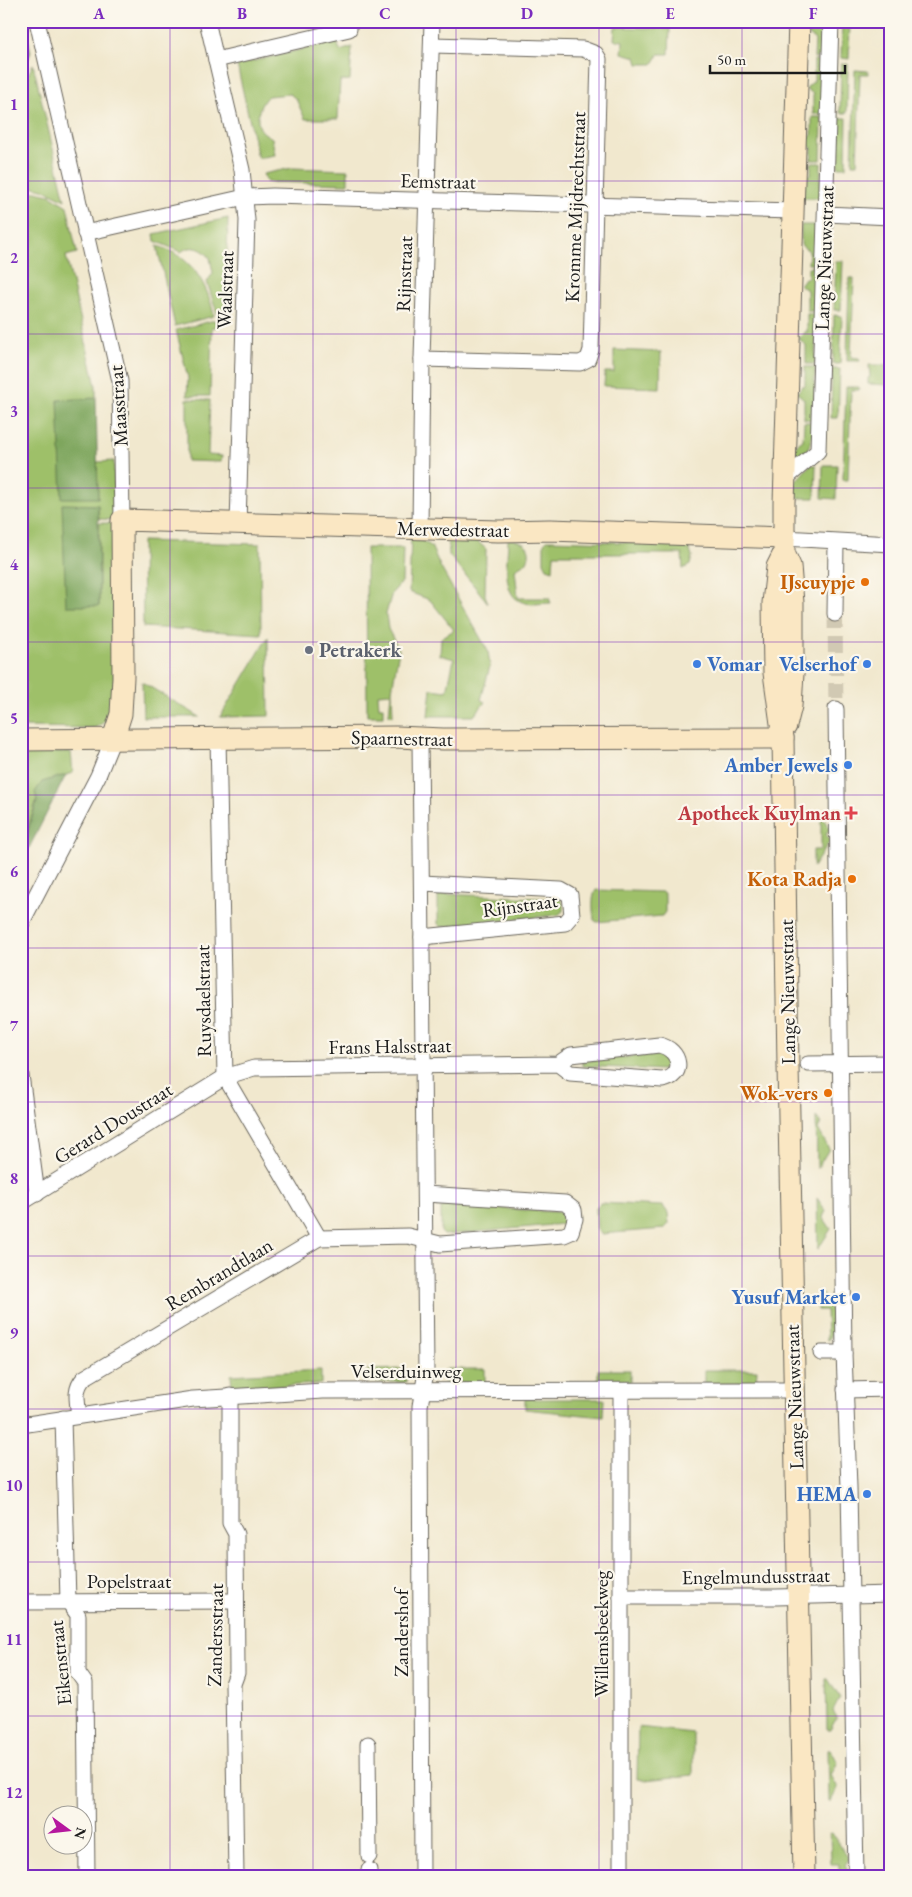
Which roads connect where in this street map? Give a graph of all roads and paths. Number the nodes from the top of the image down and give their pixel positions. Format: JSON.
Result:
{"nodes":[{"id":1,"x":37,"y":21,"type":"edge"},
{"id":2,"x":207,"y":21,"type":"edge"},
{"id":3,"x":432,"y":21,"type":"edge"},
{"id":4,"x":799,"y":21,"type":"edge"},
{"id":5,"x":831,"y":21,"type":"edge"},
{"id":6,"x":350,"y":30,"type":"dead end"},
{"id":7,"x":432,"y":45,"type":"junction"},
{"id":8,"x":216,"y":60,"type":"junction"},
{"id":9,"x":246,"y":197,"type":"junction"},
{"id":10,"x":426,"y":201,"type":"junction"},
{"id":11,"x":595,"y":204,"type":"junction"},
{"id":12,"x":793,"y":212,"type":"junction"},
{"id":13,"x":826,"y":214,"type":"junction"},
{"id":14,"x":891,"y":217,"type":"edge"},
{"id":15,"x":86,"y":233,"type":"junction"},
{"id":16,"x":422,"y":359,"type":"junction"},
{"id":17,"x":785,"y":479,"type":"junction"},
{"id":18,"x":122,"y":520,"type":"junction"},
{"id":19,"x":238,"y":524,"type":"junction"},
{"id":20,"x":420,"y":529,"type":"junction"},
{"id":21,"x":836,"y":542,"type":"junction"},
{"id":22,"x":891,"y":544,"type":"edge"},
{"id":23,"x":784,"y":545,"type":"junction"},
{"id":24,"x":835,"y":614,"type":"tunnel mouth"},
{"id":25,"x":836,"y":710,"type":"tunnel mouth"},
{"id":26,"x":218,"y":738,"type":"junction"},
{"id":27,"x":783,"y":738,"type":"junction"},
{"id":28,"x":113,"y":739,"type":"junction"},
{"id":29,"x":420,"y":739,"type":"junction"},
{"id":30,"x":21,"y":740,"type":"edge"},
{"id":31,"x":422,"y":883,"type":"junction"},
{"id":32,"x":21,"y":924,"type":"edge"},
{"id":33,"x":422,"y":937,"type":"junction"},
{"id":34,"x":891,"y":1063,"type":"edge"},
{"id":35,"x":558,"y":1064,"type":"junction"},
{"id":36,"x":808,"y":1064,"type":"dead end"},
{"id":37,"x":839,"y":1064,"type":"junction"},
{"id":38,"x":424,"y":1065,"type":"junction"},
{"id":39,"x":21,"y":1075,"type":"edge"},
{"id":40,"x":225,"y":1077,"type":"junction"},
{"id":41,"x":37,"y":1194,"type":"junction"},
{"id":42,"x":425,"y":1194,"type":"junction"},
{"id":43,"x":21,"y":1203,"type":"edge"},
{"id":44,"x":319,"y":1238,"type":"junction"},
{"id":45,"x":424,"y":1240,"type":"junction"},
{"id":46,"x":821,"y":1353,"type":"dead end"},
{"id":47,"x":844,"y":1353,"type":"junction"},
{"id":48,"x":891,"y":1389,"type":"edge"},
{"id":49,"x":793,"y":1390,"type":"junction"},
{"id":50,"x":845,"y":1390,"type":"junction"},
{"id":51,"x":423,"y":1391,"type":"junction"},
{"id":52,"x":621,"y":1391,"type":"junction"},
{"id":53,"x":230,"y":1396,"type":"junction"},
{"id":54,"x":79,"y":1415,"type":"junction"},
{"id":55,"x":63,"y":1418,"type":"junction"},
{"id":56,"x":21,"y":1425,"type":"edge"},
{"id":57,"x":891,"y":1594,"type":"edge"},
{"id":58,"x":849,"y":1595,"type":"junction"},
{"id":59,"x":621,"y":1597,"type":"junction"},
{"id":60,"x":800,"y":1597,"type":"junction"},
{"id":61,"x":68,"y":1601,"type":"junction"},
{"id":62,"x":236,"y":1601,"type":"junction"},
{"id":63,"x":21,"y":1602,"type":"edge"},
{"id":64,"x":368,"y":1744,"type":"dead end"},
{"id":65,"x":369,"y":1867,"type":"edge"},
{"id":66,"x":87,"y":1876,"type":"edge"},
{"id":67,"x":236,"y":1876,"type":"edge"},
{"id":68,"x":422,"y":1876,"type":"edge"},
{"id":69,"x":621,"y":1876,"type":"edge"},
{"id":70,"x":804,"y":1876,"type":"edge"},
{"id":71,"x":856,"y":1876,"type":"edge"}],
"edges":[{"from":1,"to":15,"type":"street","name":"Maasstraat"},
{"from":2,"to":8,"type":"street","name":"Waalstraat"},
{"from":3,"to":7,"type":"street","name":"Rijnstraat"},
{"from":4,"to":12,"type":"street","name":"Lange Nieuwstraat"},
{"from":5,"to":13,"type":"street","name":"Lange Nieuwstraat"},
{"from":6,"to":8,"type":"street"},
{"from":7,"to":10,"type":"street","name":"Rijnstraat"},
{"from":7,"to":11,"type":"street","name":"Kromme Mijdrechtstraat"},
{"from":8,"to":9,"type":"street","name":"Waalstraat"},
{"from":9,"to":10,"type":"street","name":"Eemstraat"},
{"from":9,"to":15,"type":"street","name":"Eemstraat"},
{"from":9,"to":19,"type":"street","name":"Waalstraat"},
{"from":10,"to":11,"type":"street","name":"Eemstraat"},
{"from":10,"to":16,"type":"street","name":"Rijnstraat"},
{"from":11,"to":12,"type":"street","name":"Eemstraat"},
{"from":11,"to":16,"type":"street","name":"Kromme Mijdrechtstraat"},
{"from":12,"to":17,"type":"street","name":"Lange Nieuwstraat"},
{"from":13,"to":14,"type":"street"},
{"from":13,"to":17,"type":"street","name":"Lange Nieuwstraat"},
{"from":15,"to":18,"type":"street","name":"Maasstraat"},
{"from":16,"to":20,"type":"street","name":"Rijnstraat"},
{"from":17,"to":23,"type":"street","name":"Lange Nieuwstraat"},
{"from":18,"to":19,"type":"street","name":"Merwedestraat"},
{"from":18,"to":28,"type":"street","name":"Maasstraat"},
{"from":19,"to":20,"type":"street","name":"Merwedestraat"},
{"from":20,"to":23,"type":"street","name":"Merwedestraat"},
{"from":21,"to":22,"type":"street"},
{"from":21,"to":23,"type":"street"},
{"from":21,"to":24,"type":"street"},
{"from":23,"to":27,"type":"street","name":"Lange Nieuwstraat"},
{"from":25,"to":37,"type":"street"},
{"from":26,"to":28,"type":"street","name":"Spaarnestraat"},
{"from":26,"to":29,"type":"street","name":"Spaarnestraat"},
{"from":26,"to":40,"type":"street","name":"Ruysdaelstraat"},
{"from":27,"to":29,"type":"street","name":"Spaarnestraat"},
{"from":27,"to":49,"type":"street","name":"Lange Nieuwstraat"},
{"from":28,"to":30,"type":"street","name":"Spaarnestraat"},
{"from":28,"to":32,"type":"street"},
{"from":29,"to":31,"type":"street"},
{"from":31,"to":33,"type":"street"},
{"from":31,"to":33,"type":"street","name":"Rijnstraat"},
{"from":33,"to":38,"type":"street"},
{"from":34,"to":37,"type":"street"},
{"from":35,"to":35,"type":"street","name":"Frans Halsstraat"},
{"from":35,"to":38,"type":"street","name":"Frans Halsstraat"},
{"from":36,"to":37,"type":"street"},
{"from":37,"to":47,"type":"street"},
{"from":38,"to":40,"type":"street","name":"Frans Halsstraat"},
{"from":38,"to":42,"type":"street"},
{"from":39,"to":41,"type":"street"},
{"from":40,"to":41,"type":"street","name":"Gerard Doustraat"},
{"from":40,"to":44,"type":"street","name":"Ruysdaelstraat"},
{"from":41,"to":43,"type":"street","name":"Gerard Doustraat"},
{"from":42,"to":45,"type":"street"},
{"from":42,"to":45,"type":"street"},
{"from":44,"to":45,"type":"street","name":"Rembrandtlaan"},
{"from":44,"to":54,"type":"street","name":"Rembrandtlaan"},
{"from":45,"to":51,"type":"street"},
{"from":46,"to":47,"type":"street"},
{"from":47,"to":50,"type":"street"},
{"from":48,"to":50,"type":"street"},
{"from":49,"to":52,"type":"street","name":"Velserduinweg"},
{"from":49,"to":60,"type":"street","name":"Lange Nieuwstraat"},
{"from":50,"to":58,"type":"street"},
{"from":51,"to":52,"type":"street","name":"Velserduinweg"},
{"from":51,"to":53,"type":"street","name":"Velserduinweg"},
{"from":51,"to":68,"type":"street","name":"Zandershof"},
{"from":52,"to":59,"type":"street","name":"Willemsbeekweg"},
{"from":53,"to":54,"type":"street","name":"Velserduinweg"},
{"from":53,"to":62,"type":"street","name":"Zandersstraat"},
{"from":54,"to":55,"type":"street","name":"Velserduinweg"},
{"from":55,"to":56,"type":"street","name":"Velserduinweg"},
{"from":55,"to":61,"type":"street","name":"Eikenstraat"},
{"from":57,"to":58,"type":"street","name":"Engelmundusstraat"},
{"from":58,"to":60,"type":"street","name":"Engelmundusstraat"},
{"from":58,"to":71,"type":"street"},
{"from":59,"to":60,"type":"street","name":"Engelmundusstraat"},
{"from":59,"to":69,"type":"street","name":"Willemsbeekweg"},
{"from":60,"to":70,"type":"street","name":"Lange Nieuwstraat"},
{"from":61,"to":62,"type":"street","name":"Popelstraat"},
{"from":61,"to":63,"type":"street","name":"Popelstraat"},
{"from":61,"to":66,"type":"street","name":"Eikenstraat"},
{"from":62,"to":67,"type":"street","name":"Zandersstraat"},
{"from":64,"to":65,"type":"street"}]}
